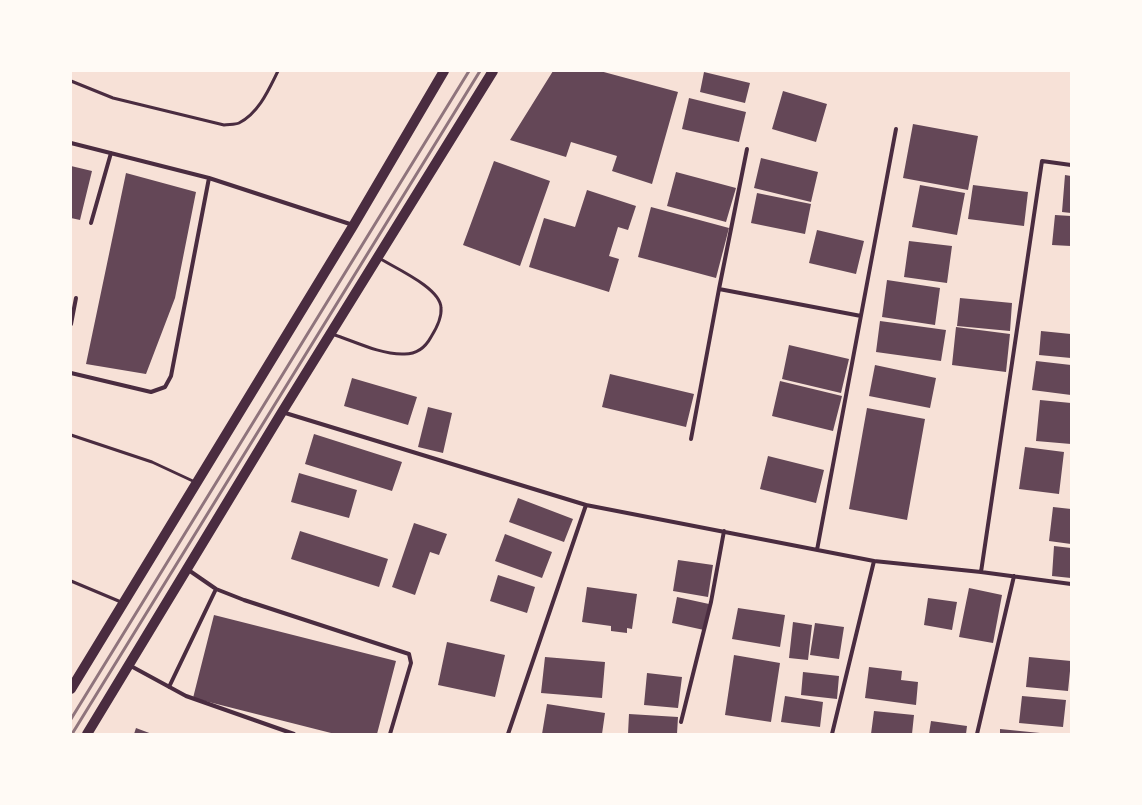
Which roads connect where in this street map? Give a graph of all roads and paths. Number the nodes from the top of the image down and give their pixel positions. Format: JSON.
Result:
{"nodes":[{"id":1,"x":278,"y":71,"type":"edge"},
{"id":2,"x":444,"y":71,"type":"edge"},
{"id":3,"x":493,"y":71,"type":"edge"},
{"id":4,"x":71,"y":81,"type":"edge"},
{"id":5,"x":896,"y":129,"type":"dead end"},
{"id":6,"x":71,"y":143,"type":"edge"},
{"id":7,"x":747,"y":149,"type":"dead end"},
{"id":8,"x":111,"y":153,"type":"junction"},
{"id":9,"x":1071,"y":166,"type":"edge"},
{"id":10,"x":209,"y":178,"type":"junction"},
{"id":11,"x":91,"y":224,"type":"dead end"},
{"id":12,"x":353,"y":226,"type":"junction"},
{"id":13,"x":378,"y":257,"type":"junction"},
{"id":14,"x":719,"y":289,"type":"junction"},
{"id":15,"x":76,"y":298,"type":"dead end"},
{"id":16,"x":861,"y":316,"type":"junction"},
{"id":17,"x":71,"y":324,"type":"edge"},
{"id":18,"x":331,"y":333,"type":"junction"},
{"id":19,"x":71,"y":373,"type":"edge"},
{"id":20,"x":282,"y":412,"type":"junction"},
{"id":21,"x":71,"y":435,"type":"edge"},
{"id":22,"x":691,"y":439,"type":"dead end"},
{"id":23,"x":197,"y":482,"type":"junction"},
{"id":24,"x":586,"y":505,"type":"junction"},
{"id":25,"x":724,"y":531,"type":"junction"},
{"id":26,"x":817,"y":550,"type":"junction"},
{"id":27,"x":874,"y":561,"type":"junction"},
{"id":28,"x":187,"y":568,"type":"junction"},
{"id":29,"x":981,"y":572,"type":"junction"},
{"id":30,"x":1014,"y":576,"type":"junction"},
{"id":31,"x":71,"y":581,"type":"edge"},
{"id":32,"x":1071,"y":584,"type":"edge"},
{"id":33,"x":216,"y":589,"type":"junction"},
{"id":34,"x":123,"y":603,"type":"junction"},
{"id":35,"x":129,"y":664,"type":"junction"},
{"id":36,"x":169,"y":687,"type":"junction"},
{"id":37,"x":71,"y":689,"type":"edge"},
{"id":38,"x":681,"y":722,"type":"dead end"},
{"id":39,"x":87,"y":734,"type":"edge"},
{"id":40,"x":294,"y":734,"type":"edge"},
{"id":41,"x":390,"y":734,"type":"edge"},
{"id":42,"x":508,"y":734,"type":"edge"},
{"id":43,"x":832,"y":734,"type":"edge"},
{"id":44,"x":977,"y":734,"type":"edge"}],
"edges":[{"from":1,"to":4,"type":"lane"},
{"from":2,"to":12,"type":"main road"},
{"from":3,"to":13,"type":"main road"},
{"from":5,"to":16,"type":"street"},
{"from":6,"to":8,"type":"street"},
{"from":7,"to":14,"type":"street"},
{"from":8,"to":10,"type":"street"},
{"from":8,"to":11,"type":"street"},
{"from":9,"to":29,"type":"street"},
{"from":10,"to":12,"type":"street"},
{"from":10,"to":19,"type":"street"},
{"from":12,"to":23,"type":"main road"},
{"from":13,"to":18,"type":"main road"},
{"from":13,"to":18,"type":"lane"},
{"from":14,"to":16,"type":"street"},
{"from":14,"to":22,"type":"street"},
{"from":15,"to":17,"type":"street"},
{"from":16,"to":26,"type":"street"},
{"from":18,"to":20,"type":"main road"},
{"from":20,"to":24,"type":"street"},
{"from":20,"to":28,"type":"main road"},
{"from":21,"to":23,"type":"lane"},
{"from":23,"to":34,"type":"main road"},
{"from":24,"to":25,"type":"street"},
{"from":24,"to":42,"type":"street"},
{"from":25,"to":26,"type":"street"},
{"from":25,"to":38,"type":"street"},
{"from":26,"to":27,"type":"street"},
{"from":27,"to":29,"type":"street"},
{"from":27,"to":43,"type":"street"},
{"from":28,"to":33,"type":"street"},
{"from":28,"to":35,"type":"main road"},
{"from":29,"to":30,"type":"street"},
{"from":30,"to":32,"type":"street"},
{"from":30,"to":44,"type":"street"},
{"from":31,"to":34,"type":"lane"},
{"from":33,"to":36,"type":"street"},
{"from":33,"to":41,"type":"street"},
{"from":34,"to":37,"type":"main road"},
{"from":35,"to":36,"type":"street"},
{"from":35,"to":39,"type":"main road"},
{"from":36,"to":40,"type":"street"}]}
